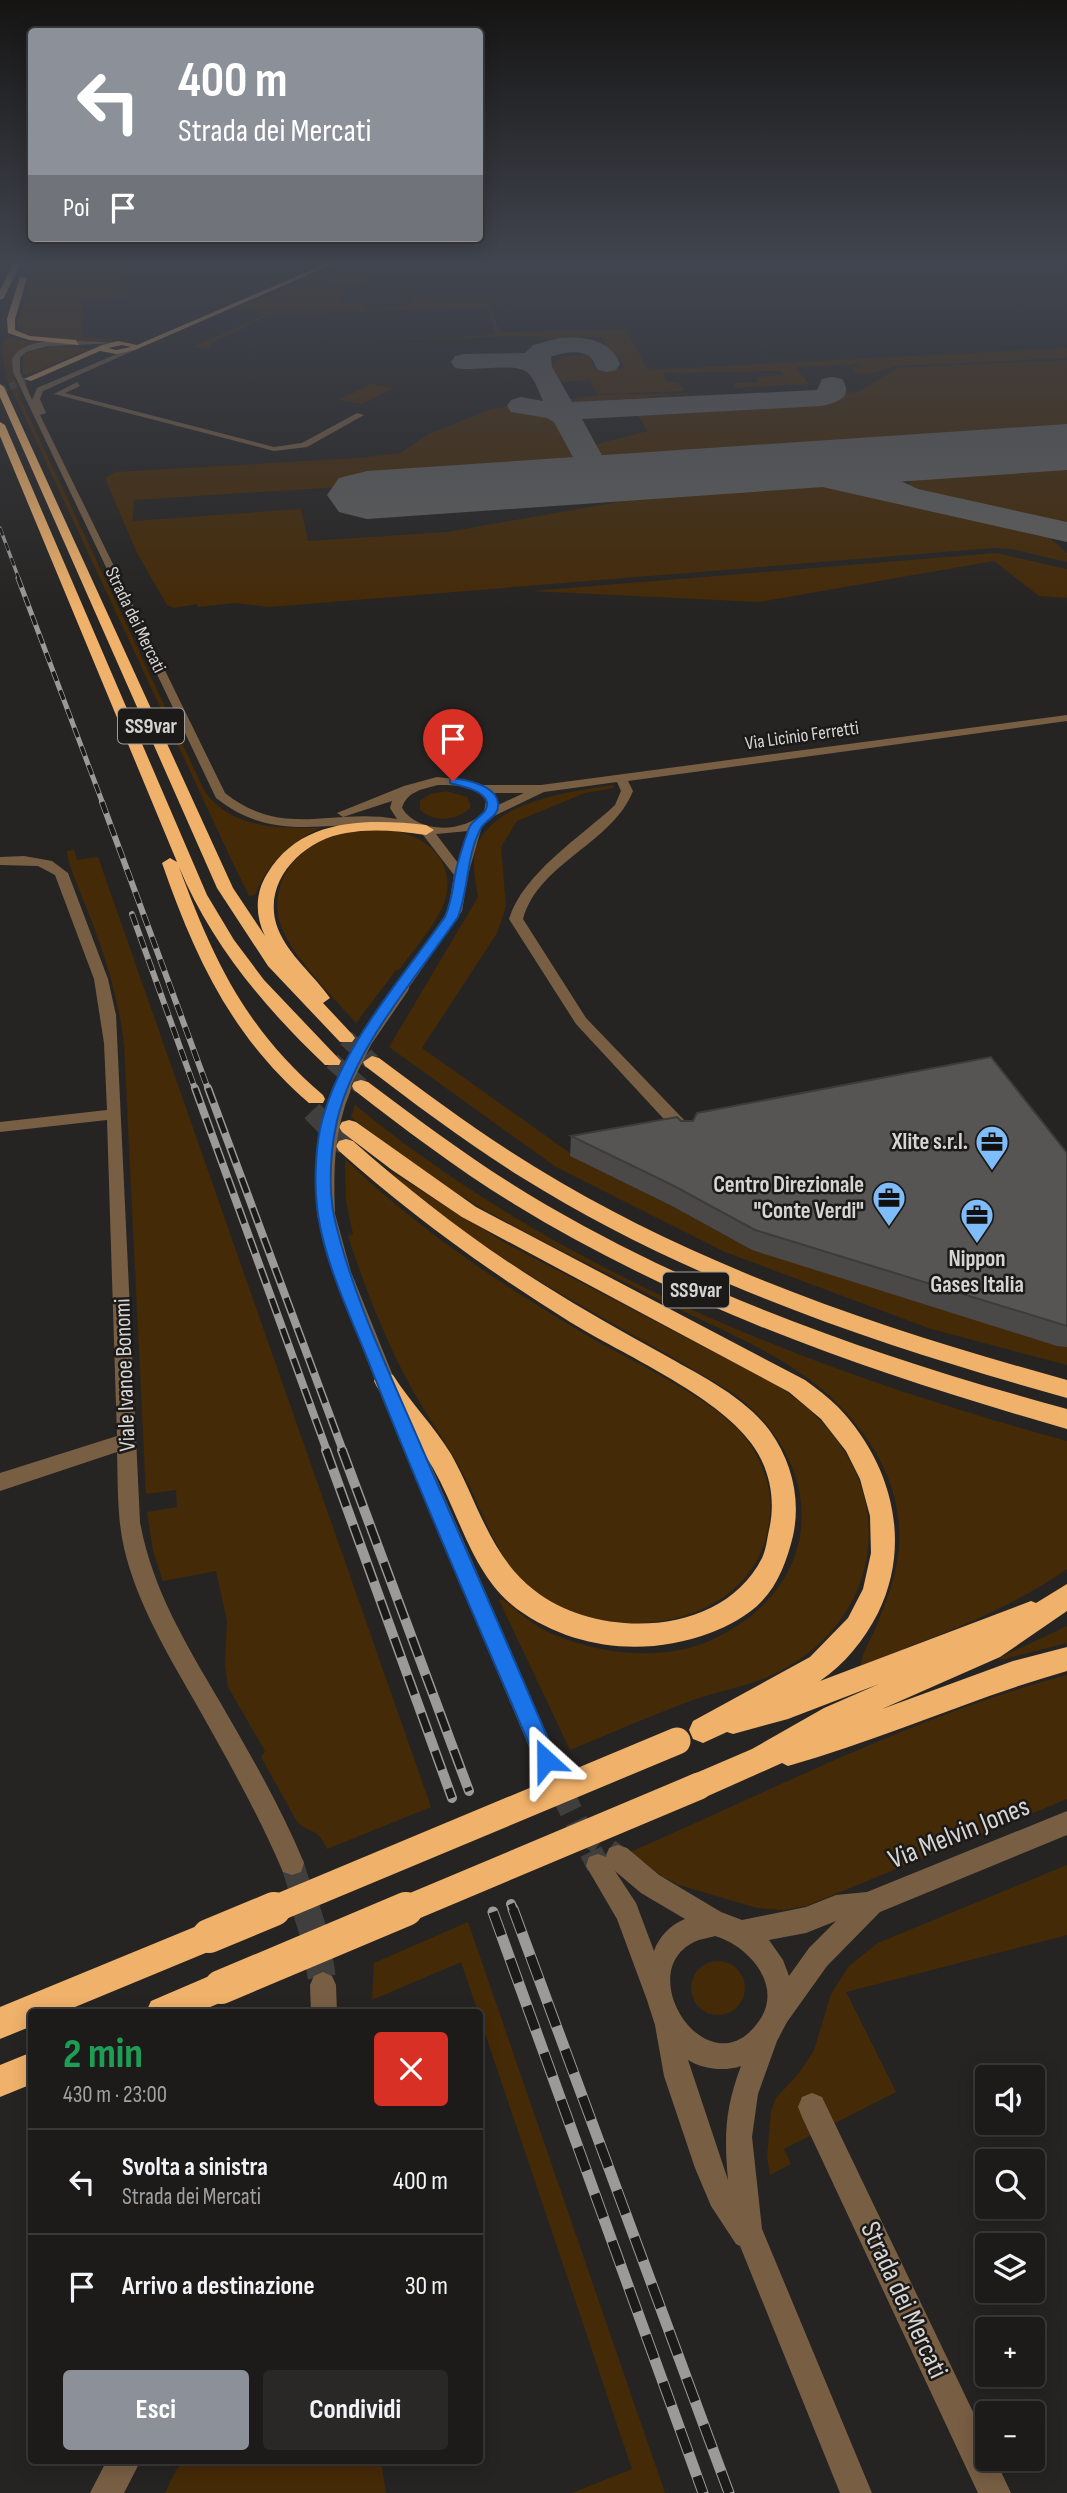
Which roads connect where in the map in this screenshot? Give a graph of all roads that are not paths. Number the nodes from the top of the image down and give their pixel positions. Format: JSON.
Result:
{"nodes":[{"id":1,"x":30,"y":378,"type":"edge"},
{"id":2,"x":59,"y":378,"type":"edge"},
{"id":3,"x":66,"y":378,"type":"edge"},
{"id":4,"x":91,"y":378,"type":"edge"},
{"id":5,"x":24,"y":381,"type":"junction"},
{"id":6,"x":0,"y":387,"type":"edge"},
{"id":7,"x":360,"y":415,"type":"dead end"},
{"id":8,"x":0,"y":425,"type":"edge"},
{"id":9,"x":1067,"y":718,"type":"edge"},
{"id":10,"x":621,"y":778,"type":"junction"},
{"id":11,"x":408,"y":789,"type":"junction"},
{"id":12,"x":481,"y":789,"type":"junction"},
{"id":13,"x":541,"y":789,"type":"junction"},
{"id":14,"x":159,"y":803,"type":"junction"},
{"id":15,"x":491,"y":813,"type":"junction"},
{"id":16,"x":476,"y":825,"type":"junction"},
{"id":17,"x":419,"y":828,"type":"junction"},
{"id":18,"x":0,"y":861,"type":"edge"},
{"id":19,"x":461,"y":875,"type":"junction"},
{"id":20,"x":332,"y":1061,"type":"tunnel mouth"},
{"id":21,"x":372,"y":1062,"type":"tunnel mouth"},
{"id":22,"x":361,"y":1086,"type":"tunnel mouth"},
{"id":23,"x":314,"y":1105,"type":"tunnel mouth"},
{"id":24,"x":115,"y":1114,"type":"junction"},
{"id":25,"x":0,"y":1127,"type":"edge"},
{"id":26,"x":685,"y":1135,"type":"edge"},
{"id":27,"x":385,"y":1381,"type":"junction"},
{"id":28,"x":1067,"y":1389,"type":"edge"},
{"id":29,"x":1067,"y":1419,"type":"edge"},
{"id":30,"x":127,"y":1441,"type":"junction"},
{"id":31,"x":0,"y":1482,"type":"edge"},
{"id":32,"x":1060,"y":1601,"type":"edge"},
{"id":33,"x":1067,"y":1659,"type":"edge"},
{"id":34,"x":690,"y":1736,"type":"junction"},
{"id":35,"x":762,"y":1759,"type":"junction"},
{"id":36,"x":546,"y":1760,"type":"tunnel mouth"},
{"id":37,"x":1067,"y":1823,"type":"edge"},
{"id":38,"x":292,"y":1863,"type":"tunnel mouth"},
{"id":39,"x":876,"y":1902,"type":"junction"},
{"id":40,"x":715,"y":1923,"type":"junction"},
{"id":41,"x":743,"y":1932,"type":"junction"},
{"id":42,"x":323,"y":1985,"type":"tunnel mouth"},
{"id":43,"x":34,"y":2009,"type":"edge"},
{"id":44,"x":169,"y":2009,"type":"edge"},
{"id":45,"x":324,"y":2009,"type":"edge"},
{"id":46,"x":28,"y":2011,"type":"edge"},
{"id":47,"x":663,"y":2011,"type":"junction"},
{"id":48,"x":0,"y":2023,"type":"edge"},
{"id":49,"x":772,"y":2024,"type":"junction"},
{"id":50,"x":28,"y":2070,"type":"edge"},
{"id":51,"x":0,"y":2081,"type":"edge"},
{"id":52,"x":812,"y":2107,"type":"dead end"},
{"id":53,"x":756,"y":2252,"type":"junction"},
{"id":54,"x":123,"y":2464,"type":"edge"},
{"id":55,"x":106,"y":2493,"type":"edge"},
{"id":56,"x":856,"y":2493,"type":"edge"},
{"id":57,"x":995,"y":2493,"type":"edge"}],
"edges":[{"from":1,"to":5,"type":"main road"},
{"from":2,"to":5,"type":"street"},
{"from":3,"to":11,"type":"street","name":"Strada dei Mercati"},
{"from":4,"to":7,"type":"street"},
{"from":5,"to":17,"type":"street","name":"Strada dei Mercati"},
{"from":6,"to":17,"type":"highway","number":"SS9var"},
{"from":8,"to":14,"type":"highway","number":"SS9var"},
{"from":9,"to":10,"type":"street","name":"Via Licinio Ferretti"},
{"from":10,"to":13,"type":"street","name":"Via Licinio Ferretti"},
{"from":10,"to":26,"type":"street"},
{"from":11,"to":12,"type":"street","name":"Strada dei Mercati"},
{"from":11,"to":17,"type":"street"},
{"from":12,"to":13,"type":"street","name":"Strada dei Mercati"},
{"from":12,"to":15,"type":"street"},
{"from":13,"to":15,"type":"street","name":"Strada dei Mercati"},
{"from":14,"to":20,"type":"highway","number":"SS9var"},
{"from":14,"to":23,"type":"highway"},
{"from":15,"to":16,"type":"street","name":"Strada dei Mercati"},
{"from":16,"to":17,"type":"street","name":"Strada dei Mercati"},
{"from":16,"to":19,"type":"street"},
{"from":17,"to":19,"type":"street"},
{"from":18,"to":24,"type":"street","name":"Viale Ivanoe Bonomi"},
{"from":19,"to":27,"type":"street","bridge":true},
{"from":21,"to":28,"type":"highway","number":"SS9var"},
{"from":22,"to":29,"type":"highway","number":"SS9var"},
{"from":24,"to":25,"type":"street"},
{"from":24,"to":30,"type":"street","name":"Viale Ivanoe Bonomi"},
{"from":27,"to":34,"type":"highway"},
{"from":27,"to":36,"type":"street"},
{"from":30,"to":31,"type":"street"},
{"from":30,"to":38,"type":"street","name":"Viale Ivanoe Bonomi"},
{"from":32,"to":34,"type":"highway"},
{"from":32,"to":35,"type":"highway"},
{"from":33,"to":35,"type":"highway"},
{"from":34,"to":43,"type":"highway","bridge":true},
{"from":35,"to":44,"type":"highway","bridge":true},
{"from":37,"to":39,"type":"street","name":"Via Melvin Jones"},
{"from":39,"to":41,"type":"street","name":"Via Melvin Jones"},
{"from":39,"to":49,"type":"street","name":"Via Melvin Jones"},
{"from":40,"to":41,"type":"street"},
{"from":40,"to":47,"type":"street"},
{"from":40,"to":47,"type":"street"},
{"from":41,"to":49,"type":"street"},
{"from":42,"to":45,"type":"street"},
{"from":46,"to":48,"type":"highway","bridge":true},
{"from":47,"to":49,"type":"street"},
{"from":47,"to":53,"type":"street"},
{"from":49,"to":53,"type":"street"},
{"from":50,"to":51,"type":"highway"},
{"from":52,"to":57,"type":"street","name":"Strada dei Mercati"},
{"from":53,"to":56,"type":"street"},
{"from":54,"to":55,"type":"street"}]}
